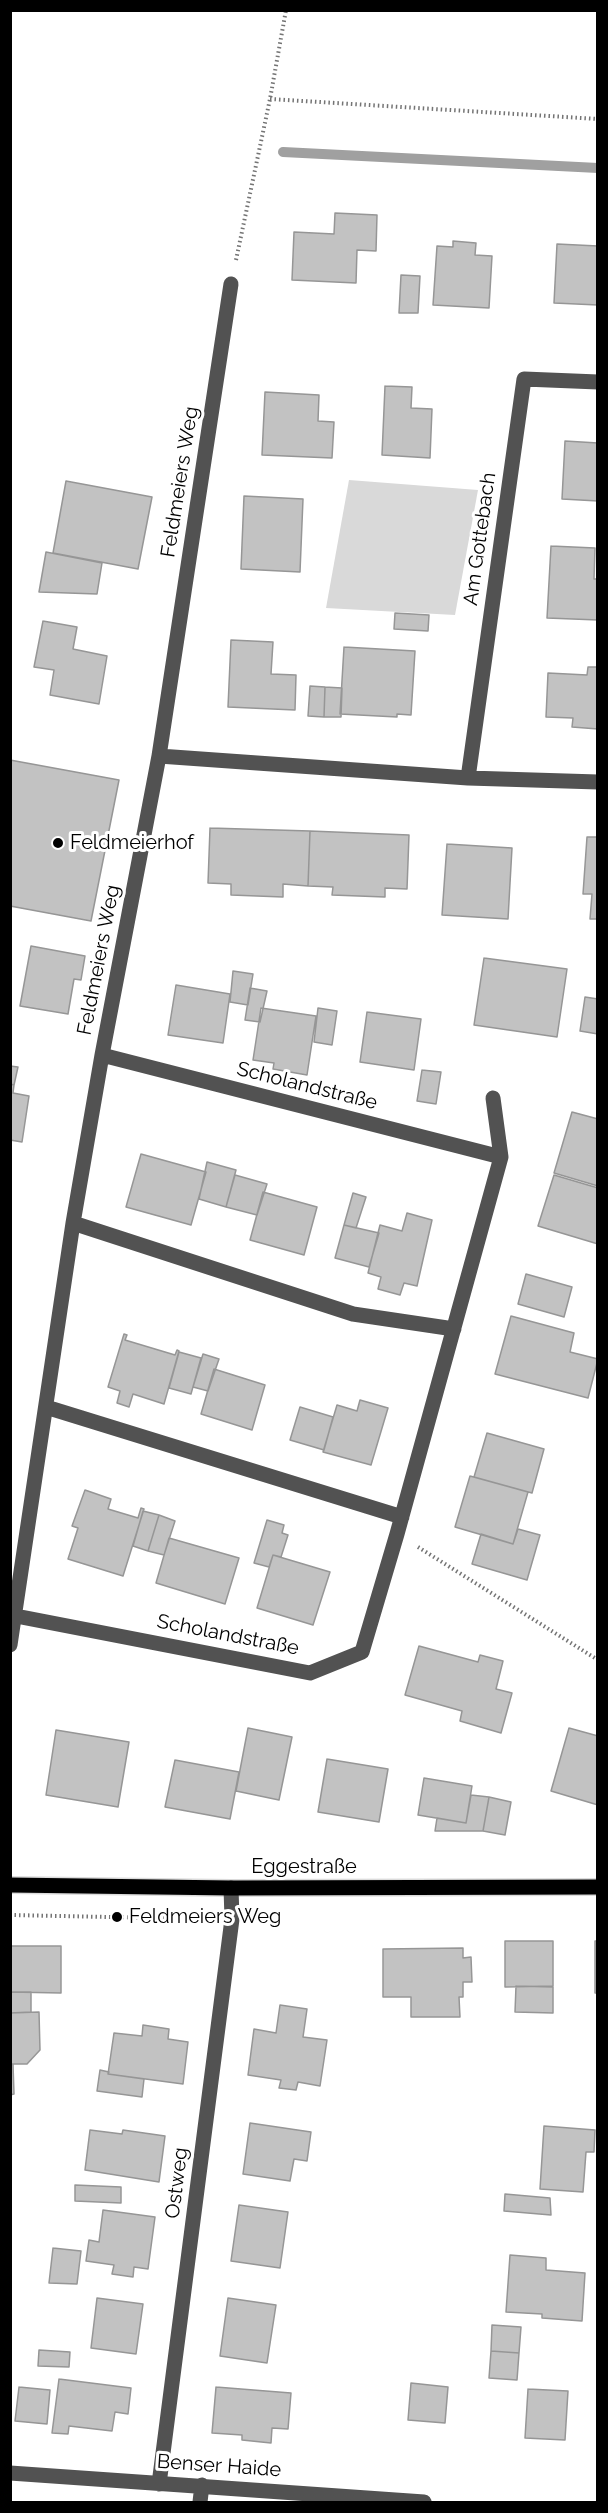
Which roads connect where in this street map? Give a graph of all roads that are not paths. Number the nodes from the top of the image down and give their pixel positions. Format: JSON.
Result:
{"nodes":[{"id":1,"x":231,"y":284,"type":"road end"},
{"id":2,"x":597,"y":382,"type":"edge"},
{"id":3,"x":159,"y":756,"type":"junction"},
{"id":4,"x":468,"y":778,"type":"junction"},
{"id":5,"x":597,"y":782,"type":"edge"},
{"id":6,"x":102,"y":1055,"type":"junction"},
{"id":7,"x":493,"y":1098,"type":"dead end"},
{"id":8,"x":501,"y":1157,"type":"junction"},
{"id":9,"x":74,"y":1223,"type":"junction"},
{"id":10,"x":454,"y":1329,"type":"junction"},
{"id":11,"x":46,"y":1407,"type":"junction"},
{"id":12,"x":402,"y":1517,"type":"junction"},
{"id":13,"x":15,"y":1616,"type":"junction"},
{"id":14,"x":10,"y":1645,"type":"edge"},
{"id":15,"x":10,"y":1885,"type":"edge"},
{"id":16,"x":597,"y":1887,"type":"edge"},
{"id":17,"x":231,"y":1888,"type":"junction"},
{"id":18,"x":10,"y":2473,"type":"edge"},
{"id":19,"x":159,"y":2484,"type":"junction"},
{"id":20,"x":202,"y":2485,"type":"junction"},
{"id":21,"x":200,"y":2502,"type":"edge"},
{"id":22,"x":424,"y":2502,"type":"edge"}],
"edges":[{"from":1,"to":3,"type":"street","name":"Feldmeiers Weg"},
{"from":2,"to":4,"type":"street","name":"Am Gottebach"},
{"from":3,"to":4,"type":"street"},
{"from":3,"to":6,"type":"street","name":"Feldmeiers Weg"},
{"from":4,"to":5,"type":"street"},
{"from":6,"to":8,"type":"street","name":"Scholandstraße"},
{"from":6,"to":9,"type":"street","name":"Feldmeiers Weg"},
{"from":7,"to":8,"type":"street","name":"Scholandstraße"},
{"from":8,"to":10,"type":"street","name":"Scholandstraße"},
{"from":9,"to":10,"type":"street"},
{"from":9,"to":11,"type":"street","name":"Feldmeiers Weg"},
{"from":10,"to":12,"type":"street","name":"Scholandstraße"},
{"from":11,"to":12,"type":"street"},
{"from":11,"to":13,"type":"street","name":"Feldmeiers Weg"},
{"from":12,"to":13,"type":"street","name":"Scholandstraße"},
{"from":13,"to":14,"type":"street","name":"Feldmeiers Weg"},
{"from":15,"to":17,"type":"main road","name":"Eggestraße"},
{"from":16,"to":17,"type":"main road","name":"Eggestraße"},
{"from":17,"to":19,"type":"street","name":"Ostweg"},
{"from":18,"to":19,"type":"street","name":"Benser Haide"},
{"from":19,"to":20,"type":"street","name":"Benser Haide"},
{"from":20,"to":21,"type":"street"},
{"from":20,"to":22,"type":"street","name":"Benser Haide"}]}
